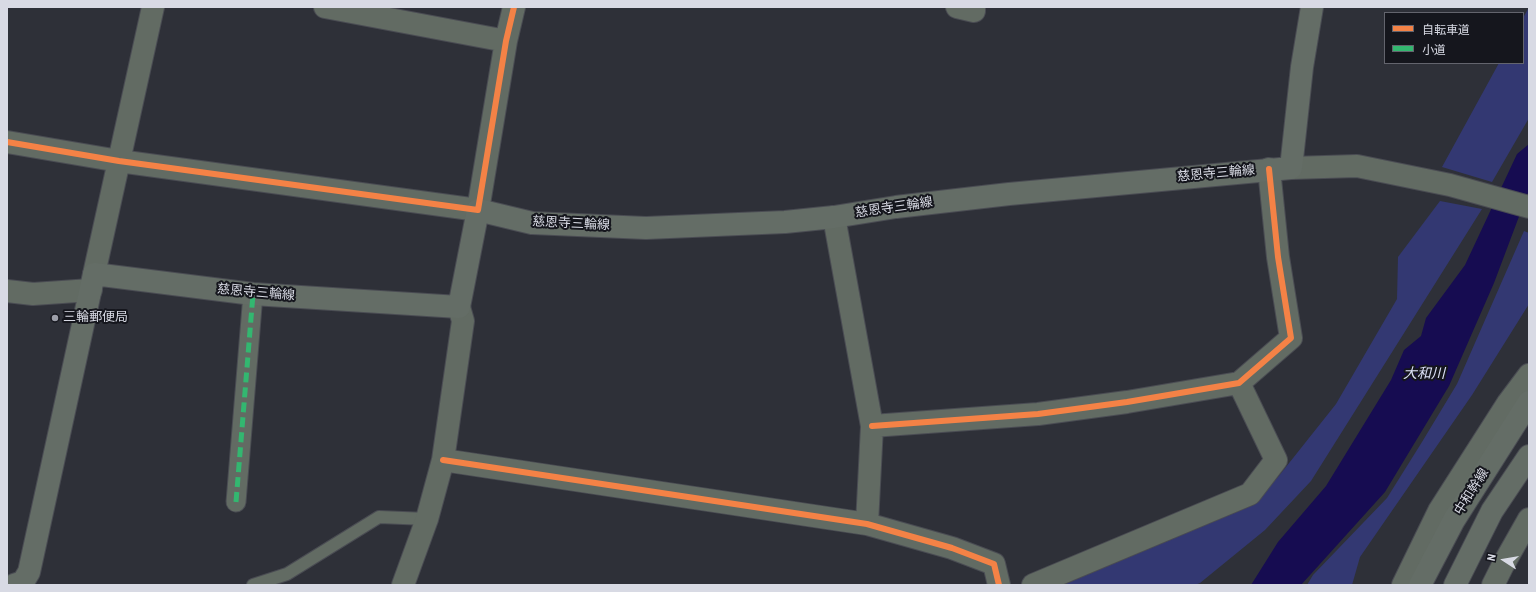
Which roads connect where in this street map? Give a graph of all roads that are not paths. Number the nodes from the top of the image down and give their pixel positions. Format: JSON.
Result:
{"nodes":[{"id":1,"x":153,"y":7,"type":"edge"},
{"id":2,"x":325,"y":7,"type":"edge"},
{"id":3,"x":514,"y":7,"type":"edge"},
{"id":4,"x":957,"y":7,"type":"edge"},
{"id":5,"x":974,"y":7,"type":"edge"},
{"id":6,"x":1312,"y":7,"type":"edge"},
{"id":7,"x":506,"y":41,"type":"junction"},
{"id":8,"x":7,"y":142,"type":"edge"},
{"id":9,"x":118,"y":161,"type":"junction"},
{"id":10,"x":1280,"y":168,"type":"junction"},
{"id":11,"x":1529,"y":207,"type":"edge"},
{"id":12,"x":478,"y":210,"type":"junction"},
{"id":13,"x":834,"y":217,"type":"junction"},
{"id":14,"x":92,"y":282,"type":"junction"},
{"id":15,"x":7,"y":291,"type":"edge"},
{"id":16,"x":253,"y":294,"type":"junction"},
{"id":17,"x":459,"y":307,"type":"junction"},
{"id":18,"x":1529,"y":374,"type":"edge"},
{"id":19,"x":1239,"y":383,"type":"junction"},
{"id":20,"x":1529,"y":402,"type":"edge"},
{"id":21,"x":872,"y":426,"type":"junction"},
{"id":22,"x":1529,"y":456,"type":"edge"},
{"id":23,"x":443,"y":460,"type":"junction"},
{"id":24,"x":236,"y":502,"type":"dead end"},
{"id":25,"x":426,"y":519,"type":"junction"},
{"id":26,"x":1529,"y":519,"type":"edge"},
{"id":27,"x":867,"y":524,"type":"junction"},
{"id":28,"x":21,"y":584,"type":"edge"},
{"id":29,"x":253,"y":585,"type":"edge"},
{"id":30,"x":403,"y":585,"type":"edge"},
{"id":31,"x":999,"y":585,"type":"edge"},
{"id":32,"x":1033,"y":585,"type":"edge"},
{"id":33,"x":1404,"y":585,"type":"edge"},
{"id":34,"x":1420,"y":585,"type":"edge"},
{"id":35,"x":1455,"y":585,"type":"edge"},
{"id":36,"x":1493,"y":585,"type":"edge"}],
"edges":[{"from":1,"to":9,"type":"street"},
{"from":2,"to":7,"type":"street"},
{"from":3,"to":7,"type":"street"},
{"from":4,"to":5,"type":"street"},
{"from":6,"to":10,"type":"main road"},
{"from":7,"to":12,"type":"street"},
{"from":8,"to":9,"type":"street"},
{"from":9,"to":12,"type":"street"},
{"from":9,"to":14,"type":"street"},
{"from":10,"to":11,"type":"street"},
{"from":10,"to":13,"type":"main road","name":"慈恩寺三輪線"},
{"from":10,"to":19,"type":"street"},
{"from":12,"to":13,"type":"main road","name":"慈恩寺三輪線"},
{"from":12,"to":17,"type":"main road"},
{"from":13,"to":21,"type":"street"},
{"from":14,"to":15,"type":"street"},
{"from":14,"to":16,"type":"main road","name":"慈恩寺三輪線"},
{"from":14,"to":28,"type":"main road"},
{"from":16,"to":17,"type":"main road","name":"慈恩寺三輪線"},
{"from":16,"to":24,"type":"street"},
{"from":17,"to":23,"type":"street"},
{"from":18,"to":33,"type":"street"},
{"from":19,"to":21,"type":"street"},
{"from":19,"to":32,"type":"street"},
{"from":20,"to":34,"type":"main road","name":"中和幹線"},
{"from":21,"to":27,"type":"street"},
{"from":22,"to":35,"type":"main road"},
{"from":23,"to":25,"type":"street"},
{"from":23,"to":27,"type":"street"},
{"from":25,"to":29,"type":"lane"},
{"from":25,"to":30,"type":"street"},
{"from":26,"to":36,"type":"street"},
{"from":27,"to":31,"type":"street"}]}
